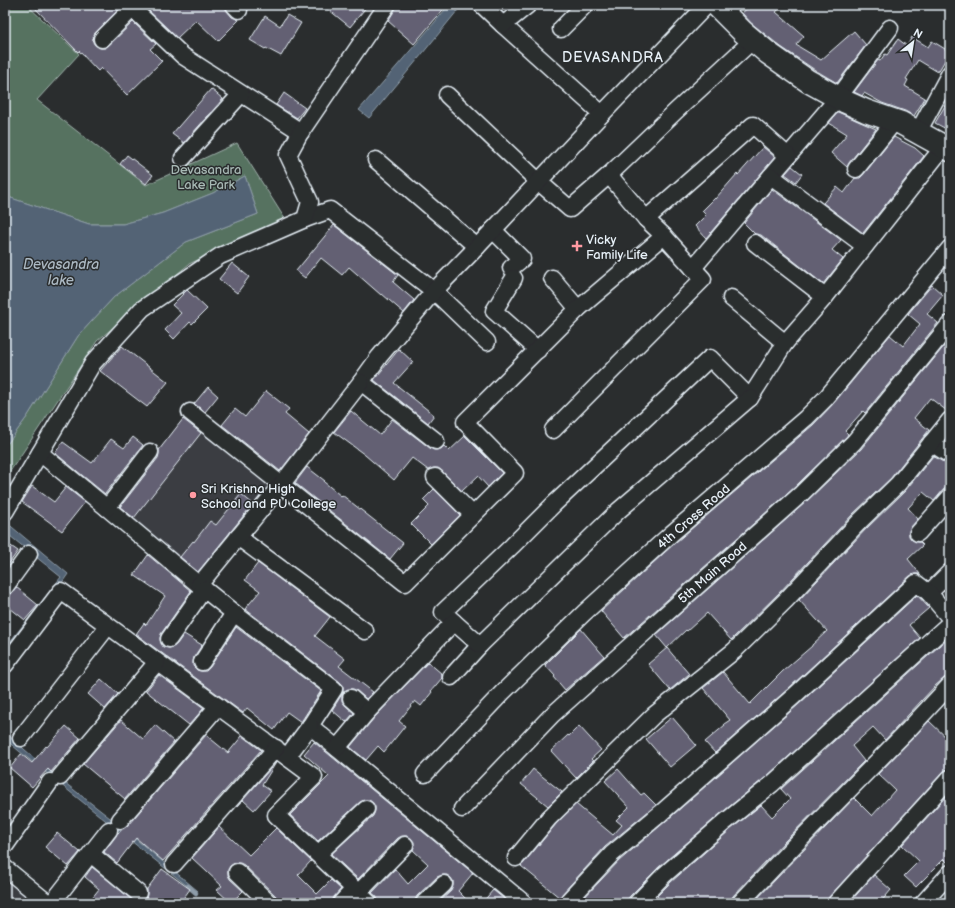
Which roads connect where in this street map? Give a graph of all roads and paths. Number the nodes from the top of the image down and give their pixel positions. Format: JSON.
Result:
{"nodes":[{"id":1,"x":387,"y":5,"type":"edge"},
{"id":2,"x":482,"y":5,"type":"edge"},
{"id":3,"x":528,"y":5,"type":"edge"},
{"id":4,"x":585,"y":5,"type":"edge"},
{"id":5,"x":707,"y":5,"type":"edge"},
{"id":6,"x":716,"y":5,"type":"edge"},
{"id":7,"x":133,"y":6,"type":"edge"},
{"id":8,"x":503,"y":25,"type":"junction"},
{"id":9,"x":890,"y":28,"type":"dead end"},
{"id":10,"x":561,"y":29,"type":"dead end"},
{"id":11,"x":102,"y":39,"type":"dead end"},
{"id":12,"x":753,"y":40,"type":"junction"},
{"id":13,"x":950,"y":73,"type":"edge"},
{"id":14,"x":241,"y":94,"type":"junction"},
{"id":15,"x":447,"y":95,"type":"dead end"},
{"id":16,"x":838,"y":98,"type":"junction"},
{"id":17,"x":602,"y":114,"type":"junction"},
{"id":18,"x":895,"y":121,"type":"junction"},
{"id":19,"x":301,"y":132,"type":"junction"},
{"id":20,"x":918,"y":132,"type":"junction"},
{"id":21,"x":947,"y":148,"type":"edge"},
{"id":22,"x":788,"y":156,"type":"junction"},
{"id":23,"x":183,"y":158,"type":"dead end"},
{"id":24,"x":376,"y":160,"type":"dead end"},
{"id":25,"x":856,"y":169,"type":"dead end"},
{"id":26,"x":610,"y":175,"type":"junction"},
{"id":27,"x":771,"y":176,"type":"junction"},
{"id":28,"x":539,"y":182,"type":"junction"},
{"id":29,"x":305,"y":219,"type":"junction"},
{"id":30,"x":646,"y":219,"type":"junction"},
{"id":31,"x":493,"y":230,"type":"junction"},
{"id":32,"x":664,"y":236,"type":"junction"},
{"id":33,"x":755,"y":243,"type":"dead end"},
{"id":34,"x":865,"y":246,"type":"junction"},
{"id":35,"x":477,"y":247,"type":"junction"},
{"id":36,"x":950,"y":248,"type":"edge"},
{"id":37,"x":693,"y":268,"type":"junction"},
{"id":38,"x":552,"y":278,"type":"dead end"},
{"id":39,"x":434,"y":291,"type":"junction"},
{"id":40,"x":825,"y":297,"type":"junction"},
{"id":41,"x":731,"y":298,"type":"dead end"},
{"id":42,"x":578,"y":309,"type":"junction"},
{"id":43,"x":947,"y":332,"type":"edge"},
{"id":44,"x":487,"y":342,"type":"dead end"},
{"id":45,"x":785,"y":343,"type":"junction"},
{"id":46,"x":538,"y":350,"type":"junction"},
{"id":47,"x":361,"y":382,"type":"junction"},
{"id":48,"x":750,"y":398,"type":"junction"},
{"id":49,"x":190,"y":412,"type":"dead end"},
{"id":50,"x":950,"y":420,"type":"edge"},
{"id":51,"x":553,"y":430,"type":"dead end"},
{"id":52,"x":436,"y":440,"type":"dead end"},
{"id":53,"x":931,"y":443,"type":"junction"},
{"id":54,"x":150,"y":452,"type":"dead end"},
{"id":55,"x":40,"y":453,"type":"junction"},
{"id":56,"x":950,"y":456,"type":"edge"},
{"id":57,"x":435,"y":477,"type":"dead end"},
{"id":58,"x":281,"y":485,"type":"junction"},
{"id":59,"x":950,"y":497,"type":"edge"},
{"id":60,"x":107,"y":508,"type":"junction"},
{"id":61,"x":5,"y":512,"type":"edge"},
{"id":62,"x":473,"y":515,"type":"junction"},
{"id":63,"x":918,"y":533,"type":"dead end"},
{"id":64,"x":238,"y":537,"type":"junction"},
{"id":65,"x":29,"y":554,"type":"dead end"},
{"id":66,"x":950,"y":572,"type":"edge"},
{"id":67,"x":5,"y":587,"type":"edge"},
{"id":68,"x":201,"y":587,"type":"junction"},
{"id":69,"x":929,"y":593,"type":"junction"},
{"id":70,"x":234,"y":613,"type":"junction"},
{"id":71,"x":950,"y":618,"type":"edge"},
{"id":72,"x":454,"y":622,"type":"junction"},
{"id":73,"x":950,"y":623,"type":"edge"},
{"id":74,"x":108,"y":626,"type":"junction"},
{"id":75,"x":365,"y":631,"type":"dead end"},
{"id":76,"x":169,"y":640,"type":"dead end"},
{"id":77,"x":480,"y":645,"type":"junction"},
{"id":78,"x":157,"y":662,"type":"junction"},
{"id":79,"x":202,"y":662,"type":"dead end"},
{"id":80,"x":5,"y":665,"type":"edge"},
{"id":81,"x":451,"y":677,"type":"dead end"},
{"id":82,"x":950,"y":685,"type":"edge"},
{"id":83,"x":351,"y":698,"type":"dead end"},
{"id":84,"x":218,"y":706,"type":"junction"},
{"id":85,"x":367,"y":712,"type":"junction"},
{"id":86,"x":310,"y":726,"type":"junction"},
{"id":87,"x":21,"y":738,"type":"dead end"},
{"id":88,"x":337,"y":748,"type":"junction"},
{"id":89,"x":281,"y":753,"type":"junction"},
{"id":90,"x":425,"y":774,"type":"dead end"},
{"id":91,"x":950,"y":778,"type":"edge"},
{"id":92,"x":366,"y":809,"type":"dead end"},
{"id":93,"x":462,"y":809,"type":"dead end"},
{"id":94,"x":405,"y":845,"type":"dead end"},
{"id":95,"x":5,"y":846,"type":"edge"},
{"id":96,"x":91,"y":854,"type":"junction"},
{"id":97,"x":318,"y":854,"type":"junction"},
{"id":98,"x":516,"y":858,"type":"dead end"},
{"id":99,"x":174,"y":864,"type":"dead end"},
{"id":100,"x":5,"y":868,"type":"edge"},
{"id":101,"x":237,"y":872,"type":"dead end"},
{"id":102,"x":950,"y":872,"type":"edge"},
{"id":103,"x":444,"y":884,"type":"dead end"},
{"id":104,"x":138,"y":893,"type":"dead end"},
{"id":105,"x":360,"y":895,"type":"edge"},
{"id":106,"x":569,"y":900,"type":"dead end"},
{"id":107,"x":48,"y":903,"type":"edge"},
{"id":108,"x":52,"y":903,"type":"edge"},
{"id":109,"x":269,"y":903,"type":"edge"},
{"id":110,"x":340,"y":903,"type":"edge"},
{"id":111,"x":424,"y":903,"type":"edge"},
{"id":112,"x":524,"y":903,"type":"edge"},
{"id":113,"x":638,"y":903,"type":"edge"},
{"id":114,"x":740,"y":903,"type":"edge"},
{"id":115,"x":836,"y":903,"type":"edge"},
{"id":116,"x":923,"y":903,"type":"edge"}],
"edges":[{"from":1,"to":19,"type":"street"},
{"from":2,"to":8,"type":"street"},
{"from":3,"to":8,"type":"street"},
{"from":4,"to":10,"type":"street"},
{"from":5,"to":17,"type":"street"},
{"from":6,"to":12,"type":"main road"},
{"from":7,"to":11,"type":"street"},
{"from":7,"to":14,"type":"street"},
{"from":8,"to":17,"type":"street"},
{"from":9,"to":16,"type":"street"},
{"from":12,"to":16,"type":"main road"},
{"from":12,"to":26,"type":"street"},
{"from":13,"to":20,"type":"street"},
{"from":14,"to":19,"type":"street"},
{"from":14,"to":23,"type":"street"},
{"from":15,"to":28,"type":"street"},
{"from":16,"to":18,"type":"main road"},
{"from":16,"to":22,"type":"street"},
{"from":17,"to":28,"type":"street"},
{"from":18,"to":20,"type":"main road"},
{"from":18,"to":25,"type":"street"},
{"from":19,"to":29,"type":"street"},
{"from":20,"to":21,"type":"main road"},
{"from":21,"to":34,"type":"street"},
{"from":22,"to":27,"type":"street"},
{"from":22,"to":30,"type":"street"},
{"from":24,"to":35,"type":"street"},
{"from":26,"to":28,"type":"street"},
{"from":26,"to":30,"type":"street"},
{"from":27,"to":34,"type":"street"},
{"from":27,"to":37,"type":"street"},
{"from":28,"to":31,"type":"street"},
{"from":29,"to":39,"type":"street"},
{"from":29,"to":55,"type":"street"},
{"from":30,"to":32,"type":"street"},
{"from":31,"to":35,"type":"street"},
{"from":31,"to":46,"type":"street"},
{"from":32,"to":37,"type":"street"},
{"from":32,"to":42,"type":"street"},
{"from":33,"to":40,"type":"street"},
{"from":34,"to":40,"type":"street"},
{"from":35,"to":39,"type":"street"},
{"from":36,"to":90,"type":"street","name":"4th Cross Road"},
{"from":37,"to":51,"type":"street"},
{"from":38,"to":42,"type":"street"},
{"from":39,"to":44,"type":"street"},
{"from":39,"to":47,"type":"street"},
{"from":40,"to":45,"type":"street"},
{"from":41,"to":45,"type":"street"},
{"from":42,"to":46,"type":"street"},
{"from":43,"to":93,"type":"street","name":"5th Main Road"},
{"from":45,"to":48,"type":"street"},
{"from":46,"to":62,"type":"street"},
{"from":47,"to":52,"type":"street"},
{"from":47,"to":58,"type":"street"},
{"from":48,"to":72,"type":"street"},
{"from":48,"to":77,"type":"street"},
{"from":49,"to":58,"type":"street"},
{"from":50,"to":53,"type":"street"},
{"from":53,"to":56,"type":"street"},
{"from":53,"to":98,"type":"street"},
{"from":54,"to":60,"type":"street"},
{"from":55,"to":60,"type":"street"},
{"from":55,"to":61,"type":"street"},
{"from":57,"to":62,"type":"street"},
{"from":58,"to":62,"type":"street"},
{"from":58,"to":64,"type":"street"},
{"from":59,"to":63,"type":"street"},
{"from":60,"to":68,"type":"street"},
{"from":64,"to":68,"type":"street"},
{"from":64,"to":75,"type":"street"},
{"from":65,"to":67,"type":"street"},
{"from":66,"to":69,"type":"street"},
{"from":68,"to":70,"type":"street"},
{"from":68,"to":76,"type":"street"},
{"from":69,"to":71,"type":"street"},
{"from":69,"to":106,"type":"street"},
{"from":70,"to":79,"type":"street"},
{"from":70,"to":86,"type":"street"},
{"from":72,"to":77,"type":"street"},
{"from":72,"to":85,"type":"street"},
{"from":73,"to":113,"type":"street"},
{"from":74,"to":78,"type":"street"},
{"from":74,"to":80,"type":"street"},
{"from":74,"to":87,"type":"street"},
{"from":77,"to":81,"type":"street"},
{"from":78,"to":84,"type":"street"},
{"from":78,"to":95,"type":"street"},
{"from":82,"to":114,"type":"street"},
{"from":83,"to":85,"type":"street"},
{"from":84,"to":89,"type":"street"},
{"from":84,"to":96,"type":"street"},
{"from":85,"to":88,"type":"street"},
{"from":86,"to":88,"type":"street"},
{"from":86,"to":89,"type":"street"},
{"from":88,"to":112,"type":"street"},
{"from":89,"to":97,"type":"street"},
{"from":89,"to":99,"type":"street"},
{"from":91,"to":115,"type":"street"},
{"from":92,"to":97,"type":"street"},
{"from":94,"to":105,"type":"street"},
{"from":96,"to":104,"type":"street"},
{"from":96,"to":108,"type":"street"},
{"from":97,"to":105,"type":"street"},
{"from":100,"to":107,"type":"street"},
{"from":101,"to":109,"type":"street"},
{"from":102,"to":116,"type":"street"},
{"from":103,"to":111,"type":"street"},
{"from":105,"to":110,"type":"street"}]}
